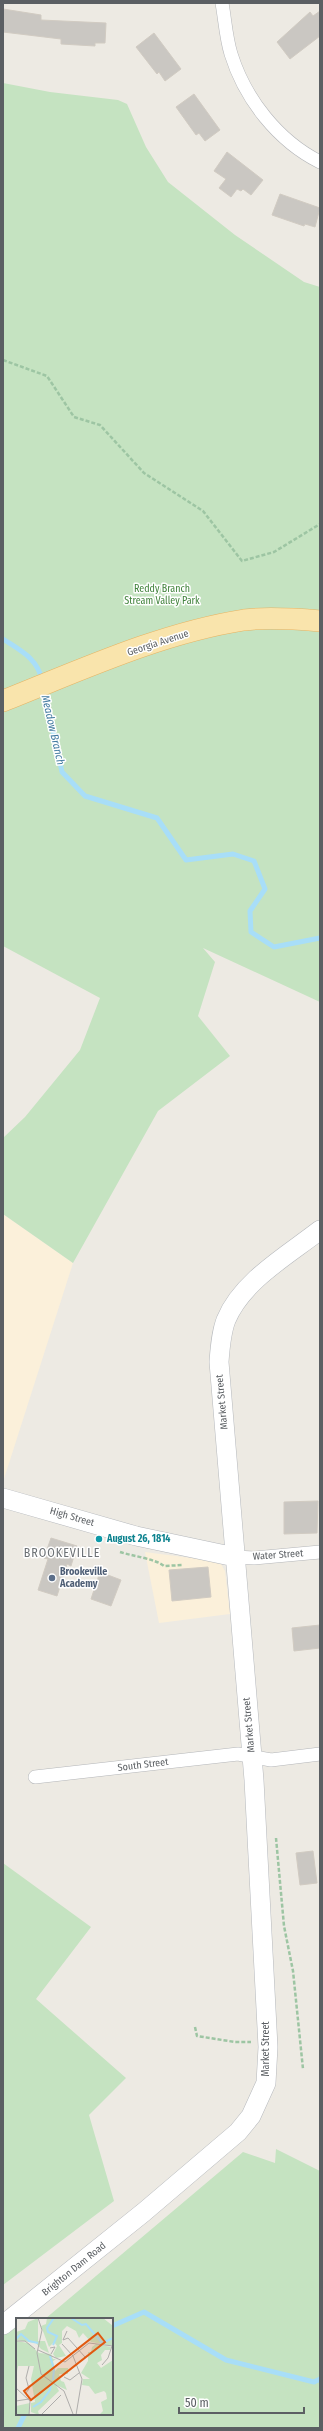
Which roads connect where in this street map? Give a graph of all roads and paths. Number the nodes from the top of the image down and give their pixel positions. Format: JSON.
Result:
{"nodes":[{"id":1,"x":222,"y":3,"type":"edge"},
{"id":2,"x":320,"y":162,"type":"edge"},
{"id":3,"x":3,"y":360,"type":"edge"},
{"id":4,"x":320,"y":524,"type":"edge"},
{"id":5,"x":320,"y":621,"type":"edge"},
{"id":6,"x":3,"y":701,"type":"edge"},
{"id":7,"x":320,"y":1230,"type":"edge"},
{"id":8,"x":3,"y":1498,"type":"edge"},
{"id":9,"x":113,"y":1549,"type":"dead end"},
{"id":10,"x":320,"y":1552,"type":"edge"},
{"id":11,"x":235,"y":1557,"type":"junction"},
{"id":12,"x":187,"y":1565,"type":"dead end"},
{"id":13,"x":320,"y":1754,"type":"edge"},
{"id":14,"x":252,"y":1756,"type":"junction"},
{"id":15,"x":35,"y":1777,"type":"dead end"},
{"id":16,"x":276,"y":1830,"type":"dead end"},
{"id":17,"x":195,"y":2027,"type":"dead end"},
{"id":18,"x":253,"y":2034,"type":"dead end"},
{"id":19,"x":303,"y":2069,"type":"dead end"},
{"id":20,"x":144,"y":2212,"type":"joint"},
{"id":21,"x":3,"y":2325,"type":"edge"}],
"edges":[{"from":1,"to":2,"type":"street"},
{"from":3,"to":4,"type":"path"},
{"from":5,"to":6,"type":"main road","name":"Georgia Avenue"},
{"from":7,"to":11,"type":"main road","name":"Market Street"},
{"from":8,"to":11,"type":"main road","name":"High Street"},
{"from":9,"to":12,"type":"path"},
{"from":10,"to":11,"type":"street","name":"Water Street"},
{"from":11,"to":14,"type":"main road","name":"Market Street"},
{"from":13,"to":14,"type":"street","name":"South Street"},
{"from":14,"to":15,"type":"street","name":"South Street"},
{"from":14,"to":20,"type":"main road","name":"Market Street"},
{"from":16,"to":19,"type":"path"},
{"from":17,"to":18,"type":"path"},
{"from":20,"to":21,"type":"main road","name":"Brighton Dam Road"}]}
